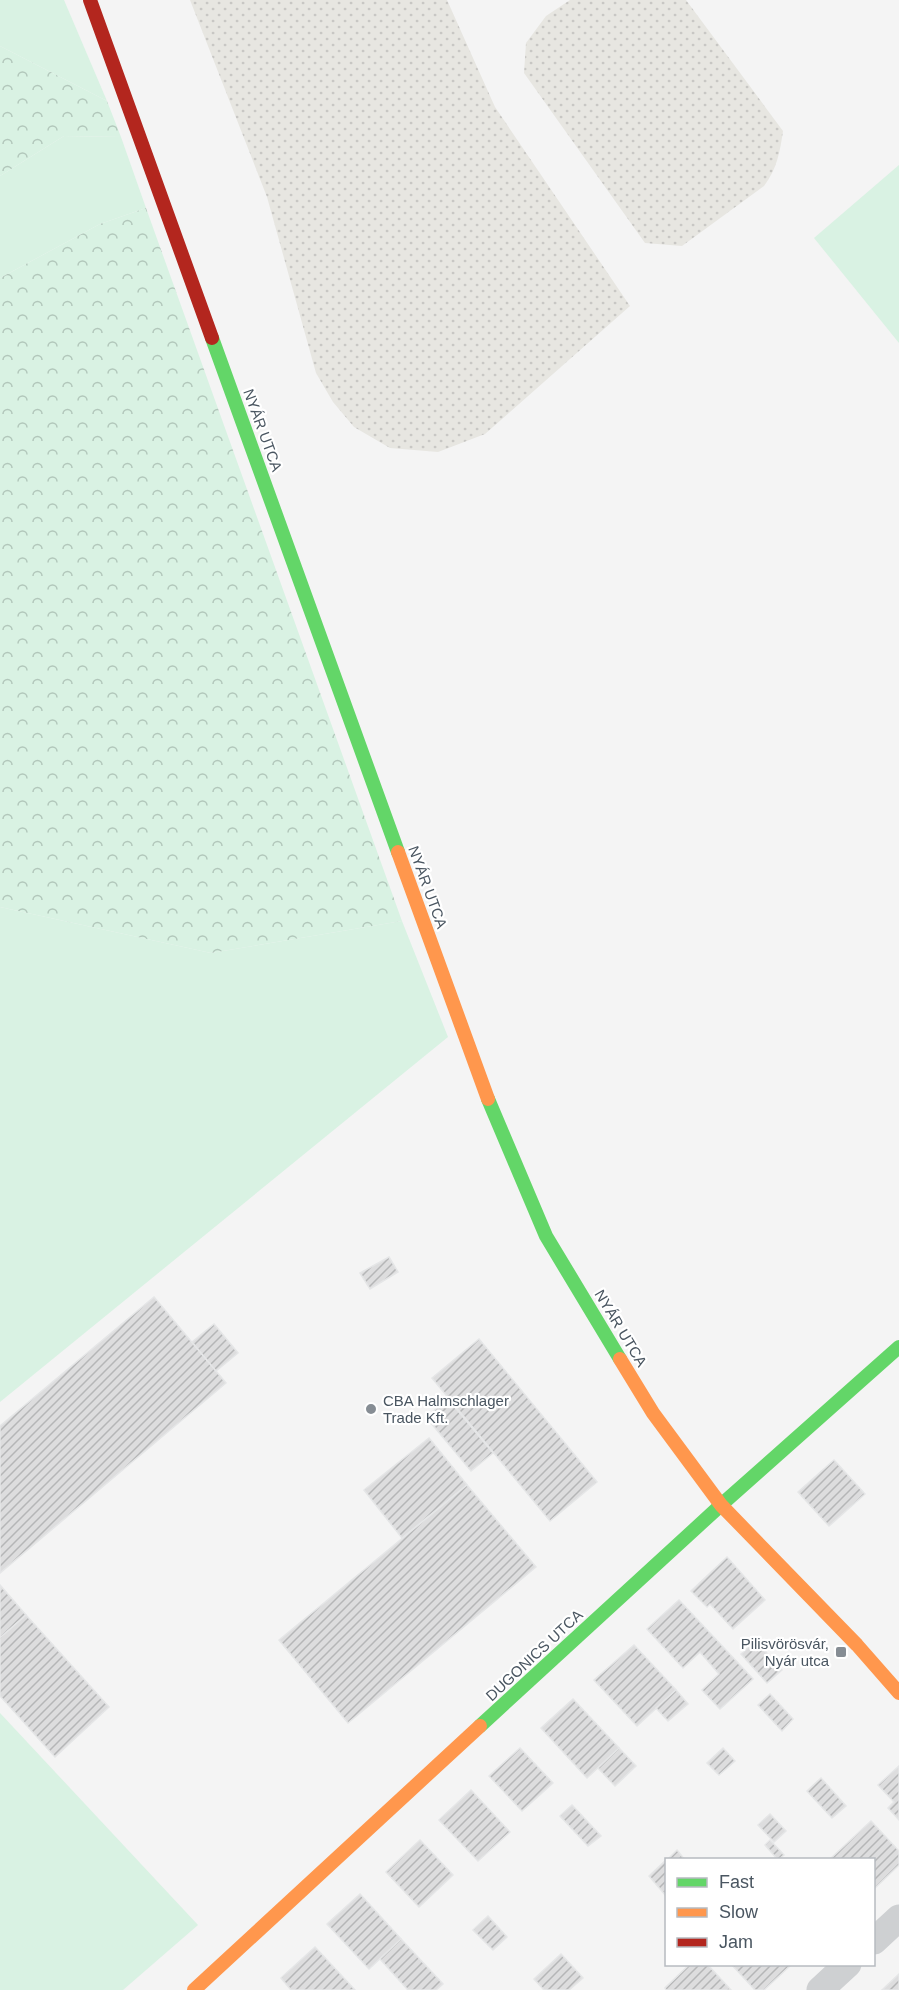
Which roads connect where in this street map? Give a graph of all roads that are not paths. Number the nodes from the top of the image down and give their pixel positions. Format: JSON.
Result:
{"nodes":[{"id":1,"x":90,"y":0,"type":"edge"},
{"id":2,"x":899,"y":1347,"type":"edge"},
{"id":3,"x":721,"y":1505,"type":"junction"},
{"id":4,"x":899,"y":1693,"type":"edge"},
{"id":5,"x":899,"y":1918,"type":"edge"},
{"id":6,"x":875,"y":1939,"type":"edge"},
{"id":7,"x":847,"y":1966,"type":"edge"},
{"id":8,"x":194,"y":1990,"type":"edge"},
{"id":9,"x":820,"y":1990,"type":"edge"}],
"edges":[{"from":1,"to":3,"type":"street","name":"NYÁR UTCA"},
{"from":2,"to":3,"type":"street","name":"DUGONICS UTCA"},
{"from":3,"to":4,"type":"street","name":"NYÁR UTCA"},
{"from":3,"to":8,"type":"street","name":"DUGONICS UTCA"},
{"from":5,"to":6,"type":"street"},
{"from":7,"to":9,"type":"street"}]}
